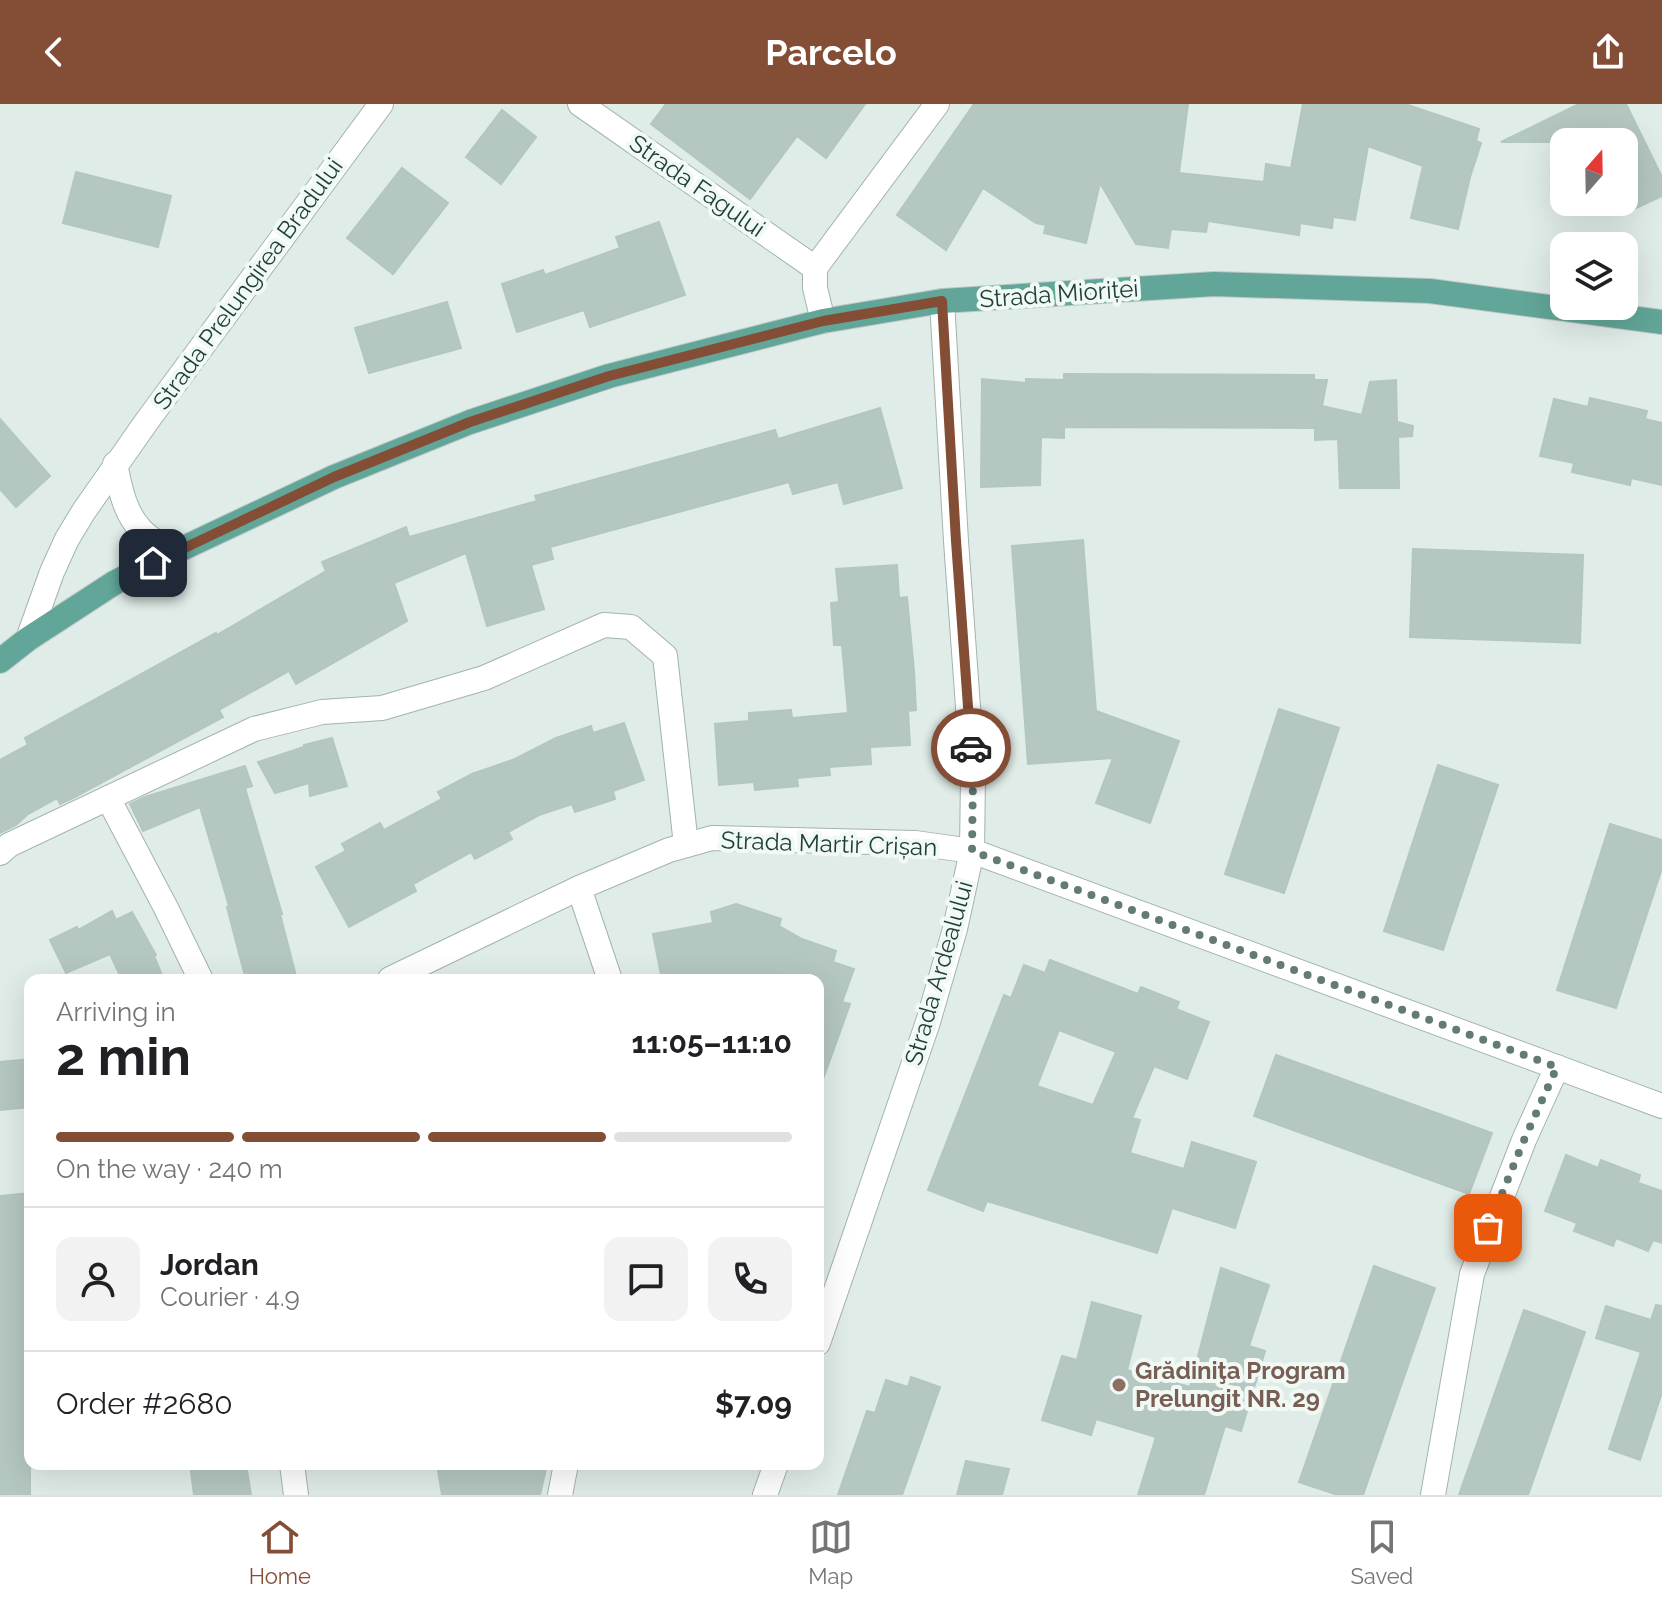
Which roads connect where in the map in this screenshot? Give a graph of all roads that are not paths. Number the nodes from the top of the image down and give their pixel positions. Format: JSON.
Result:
{"nodes":[{"id":1,"x":381,"y":104,"type":"edge"},
{"id":2,"x":580,"y":104,"type":"edge"},
{"id":3,"x":937,"y":104,"type":"edge"},
{"id":4,"x":815,"y":268,"type":"junction"},
{"id":5,"x":942,"y":301,"type":"junction"},
{"id":6,"x":823,"y":321,"type":"junction"},
{"id":7,"x":1662,"y":322,"type":"edge"},
{"id":8,"x":115,"y":464,"type":"junction"},
{"id":9,"x":173,"y":553,"type":"junction"},
{"id":10,"x":28,"y":639,"type":"junction"},
{"id":11,"x":0,"y":661,"type":"edge"},
{"id":12,"x":108,"y":798,"type":"junction"},
{"id":13,"x":686,"y":845,"type":"junction"},
{"id":14,"x":972,"y":851,"type":"junction"},
{"id":15,"x":0,"y":853,"type":"edge"},
{"id":16,"x":579,"y":888,"type":"junction"},
{"id":17,"x":198,"y":974,"type":"edge"},
{"id":18,"x":400,"y":974,"type":"edge"},
{"id":19,"x":608,"y":974,"type":"edge"},
{"id":20,"x":1557,"y":1067,"type":"junction"},
{"id":21,"x":1662,"y":1106,"type":"edge"},
{"id":22,"x":824,"y":1325,"type":"edge"},
{"id":23,"x":293,"y":1470,"type":"edge"},
{"id":24,"x":565,"y":1470,"type":"edge"},
{"id":25,"x":774,"y":1470,"type":"edge"},
{"id":26,"x":296,"y":1495,"type":"edge"},
{"id":27,"x":560,"y":1495,"type":"edge"},
{"id":28,"x":765,"y":1495,"type":"edge"},
{"id":29,"x":1433,"y":1495,"type":"edge"}],
"edges":[{"from":1,"to":8,"type":"street","name":"Strada Prelungirea Bradului"},
{"from":2,"to":4,"type":"street","name":"Strada Fagului"},
{"from":3,"to":4,"type":"street"},
{"from":4,"to":6,"type":"street"},
{"from":5,"to":6,"type":"main road","name":"Strada Mioriței"},
{"from":5,"to":7,"type":"main road","name":"Strada Mioriței"},
{"from":5,"to":14,"type":"street","name":"Strada Ardealului"},
{"from":6,"to":9,"type":"main road","name":"Strada Mioriței"},
{"from":8,"to":9,"type":"street"},
{"from":8,"to":10,"type":"street","name":"Strada Prelungirea Bradului"},
{"from":9,"to":10,"type":"main road","name":"Strada Mioriței"},
{"from":10,"to":11,"type":"main road","name":"Strada Mioriței"},
{"from":12,"to":13,"type":"street","name":"Strada Martir Crișan"},
{"from":12,"to":15,"type":"street","name":"Strada Martir Crișan"},
{"from":12,"to":17,"type":"street"},
{"from":13,"to":14,"type":"street","name":"Strada Martir Crișan"},
{"from":13,"to":16,"type":"street","name":"Strada Martir Crișan"},
{"from":14,"to":20,"type":"street","name":"Strada Martir Crișan"},
{"from":14,"to":22,"type":"street","name":"Strada Ardealului"},
{"from":16,"to":18,"type":"street","name":"Strada Martir Crișan"},
{"from":16,"to":19,"type":"street"},
{"from":20,"to":21,"type":"street","name":"Strada Martir Crișan"},
{"from":20,"to":29,"type":"street"},
{"from":23,"to":26,"type":"street"},
{"from":24,"to":27,"type":"street"},
{"from":25,"to":28,"type":"street"}]}
